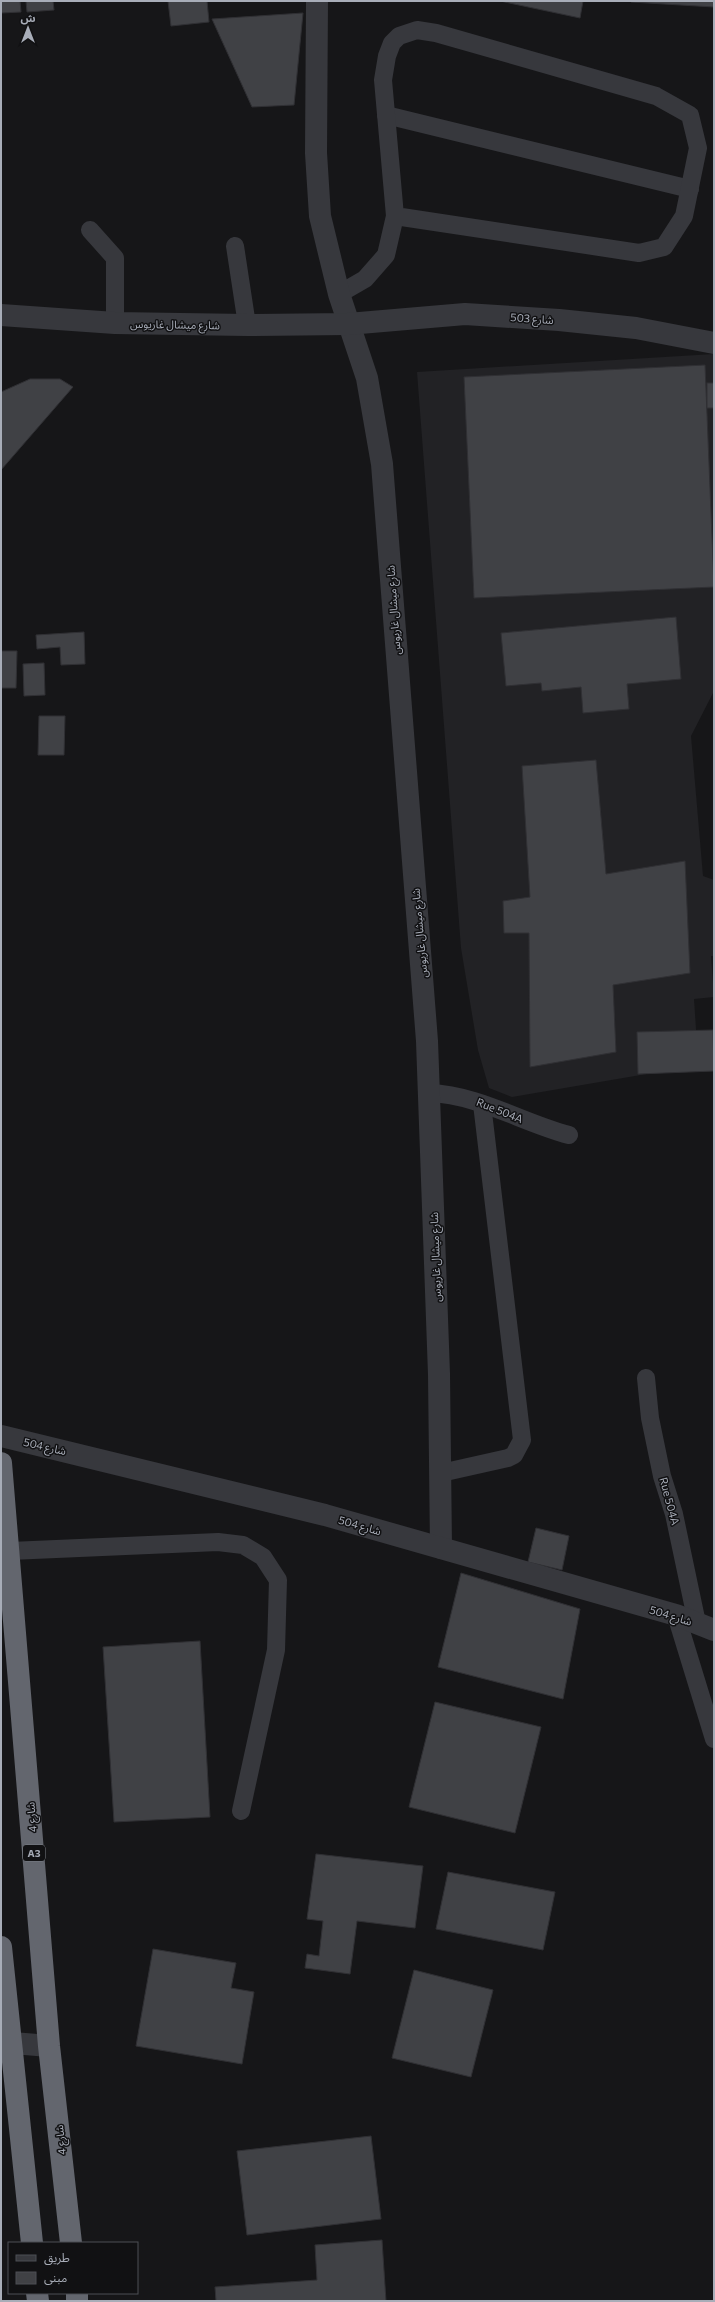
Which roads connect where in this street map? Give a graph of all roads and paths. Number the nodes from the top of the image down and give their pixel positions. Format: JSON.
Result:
{"nodes":[{"id":1,"x":317,"y":1,"type":"edge"},
{"id":2,"x":386,"y":116,"type":"junction"},
{"id":3,"x":690,"y":190,"type":"junction"},
{"id":4,"x":395,"y":216,"type":"junction"},
{"id":5,"x":90,"y":230,"type":"dead end"},
{"id":6,"x":235,"y":246,"type":"dead end"},
{"id":7,"x":339,"y":294,"type":"junction"},
{"id":8,"x":1,"y":315,"type":"edge"},
{"id":9,"x":115,"y":323,"type":"junction"},
{"id":10,"x":348,"y":324,"type":"junction"},
{"id":11,"x":247,"y":325,"type":"junction"},
{"id":12,"x":714,"y":343,"type":"edge"},
{"id":13,"x":428,"y":1093,"type":"junction"},
{"id":14,"x":482,"y":1104,"type":"junction"},
{"id":15,"x":569,"y":1135,"type":"dead end"},
{"id":16,"x":646,"y":1378,"type":"dead end"},
{"id":17,"x":1,"y":1436,"type":"edge"},
{"id":18,"x":1,"y":1463,"type":"edge"},
{"id":19,"x":441,"y":1473,"type":"junction"},
{"id":20,"x":441,"y":1548,"type":"junction"},
{"id":21,"x":10,"y":1551,"type":"junction"},
{"id":22,"x":676,"y":1615,"type":"junction"},
{"id":23,"x":706,"y":1626,"type":"edge"},
{"id":24,"x":714,"y":1739,"type":"edge"},
{"id":25,"x":241,"y":1811,"type":"dead end"},
{"id":26,"x":1,"y":1946,"type":"edge"},
{"id":27,"x":6,"y":2043,"type":"edge"},
{"id":28,"x":49,"y":2046,"type":"junction"},
{"id":29,"x":32,"y":2242,"type":"edge"},
{"id":30,"x":71,"y":2242,"type":"edge"}],
"edges":[{"from":1,"to":7,"type":"street","name":"شارع ميشال غاريوس"},
{"from":2,"to":3,"type":"lane"},
{"from":2,"to":3,"type":"lane"},
{"from":2,"to":4,"type":"lane"},
{"from":3,"to":4,"type":"lane"},
{"from":4,"to":7,"type":"lane"},
{"from":5,"to":9,"type":"lane"},
{"from":6,"to":11,"type":"lane"},
{"from":7,"to":10,"type":"street","name":"شارع ميشال غاريوس"},
{"from":8,"to":9,"type":"street","name":"شارع ميشال غاريوس"},
{"from":9,"to":11,"type":"street","name":"شارع ميشال غاريوس"},
{"from":10,"to":11,"type":"street","name":"شارع ميشال غاريوس"},
{"from":10,"to":12,"type":"street","name":"شارع 503"},
{"from":10,"to":13,"type":"street","name":"شارع ميشال غاريوس"},
{"from":13,"to":14,"type":"lane","name":"Rue 504A"},
{"from":13,"to":19,"type":"street","name":"شارع ميشال غاريوس"},
{"from":14,"to":15,"type":"lane","name":"Rue 504A"},
{"from":14,"to":19,"type":"lane"},
{"from":16,"to":23,"type":"lane","name":"Rue 504A"},
{"from":17,"to":20,"type":"street","name":"شارع 504"},
{"from":18,"to":21,"type":"highway","name":"شارع 4","number":"A3"},
{"from":19,"to":20,"type":"street","name":"شارع ميشال غاريوس"},
{"from":20,"to":22,"type":"street","name":"شارع 504"},
{"from":21,"to":25,"type":"lane"},
{"from":21,"to":28,"type":"highway","name":"شارع 4","number":"A3"},
{"from":22,"to":23,"type":"street","name":"شارع 504"},
{"from":22,"to":24,"type":"lane"},
{"from":26,"to":27,"type":"highway"},
{"from":27,"to":28,"type":"street"},
{"from":27,"to":29,"type":"highway"},
{"from":28,"to":30,"type":"highway","name":"شارع 4","number":"A3"}]}
